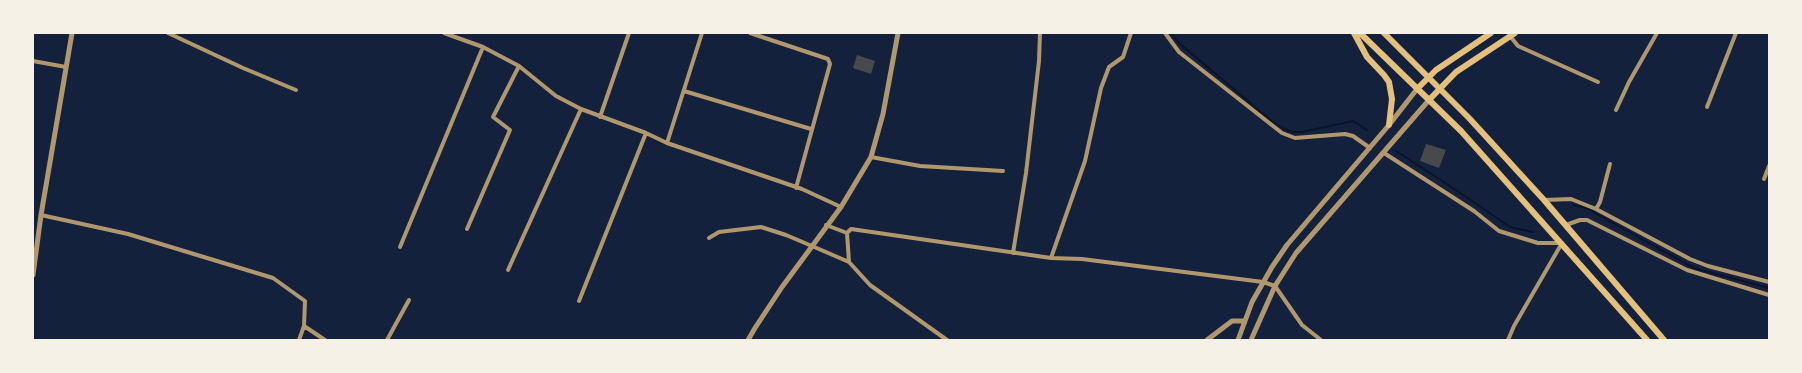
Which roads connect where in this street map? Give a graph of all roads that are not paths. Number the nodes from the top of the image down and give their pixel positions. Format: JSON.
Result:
{"nodes":[{"id":1,"x":72,"y":33,"type":"edge"},
{"id":2,"x":168,"y":33,"type":"edge"},
{"id":3,"x":444,"y":33,"type":"edge"},
{"id":4,"x":629,"y":33,"type":"edge"},
{"id":5,"x":702,"y":33,"type":"edge"},
{"id":6,"x":750,"y":33,"type":"edge"},
{"id":7,"x":898,"y":33,"type":"edge"},
{"id":8,"x":1040,"y":33,"type":"edge"},
{"id":9,"x":1131,"y":33,"type":"edge"},
{"id":10,"x":1165,"y":33,"type":"edge"},
{"id":11,"x":1354,"y":33,"type":"edge"},
{"id":12,"x":1360,"y":33,"type":"edge"},
{"id":13,"x":1384,"y":33,"type":"edge"},
{"id":14,"x":1491,"y":33,"type":"edge"},
{"id":15,"x":1657,"y":33,"type":"edge"},
{"id":16,"x":1736,"y":33,"type":"edge"},
{"id":17,"x":1512,"y":35,"type":"edge"},
{"id":18,"x":483,"y":47,"type":"junction"},
{"id":19,"x":33,"y":61,"type":"edge"},
{"id":20,"x":519,"y":66,"type":"junction"},
{"id":21,"x":66,"y":68,"type":"junction"},
{"id":22,"x":1428,"y":77,"type":"junction"},
{"id":23,"x":1598,"y":82,"type":"dead end"},
{"id":24,"x":1417,"y":89,"type":"junction"},
{"id":25,"x":1439,"y":89,"type":"junction"},
{"id":26,"x":296,"y":90,"type":"dead end"},
{"id":27,"x":684,"y":91,"type":"junction"},
{"id":28,"x":1429,"y":100,"type":"junction"},
{"id":29,"x":1708,"y":107,"type":"dead end"},
{"id":30,"x":581,"y":110,"type":"junction"},
{"id":31,"x":1616,"y":110,"type":"dead end"},
{"id":32,"x":600,"y":117,"type":"junction"},
{"id":33,"x":1389,"y":125,"type":"junction"},
{"id":34,"x":811,"y":130,"type":"junction"},
{"id":35,"x":646,"y":133,"type":"junction"},
{"id":36,"x":667,"y":143,"type":"junction"},
{"id":37,"x":1370,"y":148,"type":"junction"},
{"id":38,"x":1384,"y":153,"type":"junction"},
{"id":39,"x":872,"y":157,"type":"junction"},
{"id":40,"x":1610,"y":164,"type":"dead end"},
{"id":41,"x":1769,"y":166,"type":"edge"},
{"id":42,"x":1003,"y":171,"type":"dead end"},
{"id":43,"x":1764,"y":179,"type":"dead end"},
{"id":44,"x":796,"y":188,"type":"junction"},
{"id":45,"x":1544,"y":200,"type":"junction"},
{"id":46,"x":841,"y":207,"type":"junction"},
{"id":47,"x":1596,"y":209,"type":"junction"},
{"id":48,"x":41,"y":215,"type":"junction"},
{"id":49,"x":826,"y":224,"type":"junction"},
{"id":50,"x":1566,"y":225,"type":"junction"},
{"id":51,"x":467,"y":229,"type":"dead end"},
{"id":52,"x":846,"y":233,"type":"junction"},
{"id":53,"x":709,"y":238,"type":"dead end"},
{"id":54,"x":1562,"y":243,"type":"junction"},
{"id":55,"x":812,"y":246,"type":"junction"},
{"id":56,"x":400,"y":247,"type":"dead end"},
{"id":57,"x":1013,"y":253,"type":"junction"},
{"id":58,"x":1051,"y":258,"type":"junction"},
{"id":59,"x":849,"y":262,"type":"junction"},
{"id":60,"x":508,"y":270,"type":"dead end"},
{"id":61,"x":33,"y":275,"type":"edge"},
{"id":62,"x":1263,"y":282,"type":"junction"},
{"id":63,"x":1769,"y":282,"type":"edge"},
{"id":64,"x":1275,"y":286,"type":"junction"},
{"id":65,"x":1769,"y":295,"type":"edge"},
{"id":66,"x":409,"y":300,"type":"dead end"},
{"id":67,"x":579,"y":301,"type":"dead end"},
{"id":68,"x":1245,"y":321,"type":"junction"},
{"id":69,"x":304,"y":326,"type":"junction"},
{"id":70,"x":299,"y":340,"type":"edge"},
{"id":71,"x":325,"y":340,"type":"edge"},
{"id":72,"x":387,"y":340,"type":"edge"},
{"id":73,"x":748,"y":340,"type":"edge"},
{"id":74,"x":947,"y":340,"type":"edge"},
{"id":75,"x":1207,"y":340,"type":"edge"},
{"id":76,"x":1238,"y":340,"type":"edge"},
{"id":77,"x":1251,"y":340,"type":"edge"},
{"id":78,"x":1321,"y":340,"type":"edge"},
{"id":79,"x":1508,"y":340,"type":"edge"},
{"id":80,"x":1647,"y":340,"type":"edge"},
{"id":81,"x":1664,"y":340,"type":"edge"}],
"edges":[{"from":1,"to":21,"type":"street"},
{"from":2,"to":26,"type":"street"},
{"from":3,"to":18,"type":"street"},
{"from":4,"to":32,"type":"street"},
{"from":5,"to":27,"type":"street"},
{"from":6,"to":34,"type":"street"},
{"from":7,"to":39,"type":"street"},
{"from":8,"to":57,"type":"street"},
{"from":9,"to":58,"type":"street"},
{"from":10,"to":37,"type":"street"},
{"from":11,"to":33,"type":"highway"},
{"from":12,"to":24,"type":"highway"},
{"from":13,"to":22,"type":"highway"},
{"from":14,"to":22,"type":"highway"},
{"from":15,"to":31,"type":"street"},
{"from":16,"to":29,"type":"street"},
{"from":17,"to":23,"type":"street"},
{"from":17,"to":25,"type":"highway"},
{"from":18,"to":20,"type":"street"},
{"from":18,"to":56,"type":"street"},
{"from":19,"to":21,"type":"street"},
{"from":20,"to":30,"type":"street"},
{"from":20,"to":51,"type":"street"},
{"from":21,"to":48,"type":"street"},
{"from":22,"to":24,"type":"highway"},
{"from":22,"to":25,"type":"highway"},
{"from":24,"to":28,"type":"highway"},
{"from":24,"to":33,"type":"street"},
{"from":25,"to":28,"type":"highway"},
{"from":25,"to":45,"type":"highway"},
{"from":27,"to":34,"type":"street"},
{"from":27,"to":36,"type":"street"},
{"from":28,"to":38,"type":"street"},
{"from":28,"to":54,"type":"highway"},
{"from":30,"to":32,"type":"street"},
{"from":30,"to":60,"type":"street"},
{"from":32,"to":35,"type":"street"},
{"from":33,"to":37,"type":"street"},
{"from":34,"to":44,"type":"street"},
{"from":35,"to":36,"type":"street"},
{"from":35,"to":67,"type":"street"},
{"from":36,"to":44,"type":"street"},
{"from":37,"to":62,"type":"street"},
{"from":38,"to":54,"type":"street"},
{"from":38,"to":64,"type":"street"},
{"from":39,"to":42,"type":"street"},
{"from":39,"to":46,"type":"street"},
{"from":40,"to":47,"type":"street"},
{"from":41,"to":43,"type":"street"},
{"from":44,"to":46,"type":"street"},
{"from":45,"to":47,"type":"street"},
{"from":45,"to":50,"type":"highway"},
{"from":46,"to":49,"type":"street"},
{"from":47,"to":63,"type":"street"},
{"from":48,"to":61,"type":"street"},
{"from":48,"to":69,"type":"street"},
{"from":49,"to":52,"type":"street"},
{"from":49,"to":55,"type":"street"},
{"from":50,"to":65,"type":"street"},
{"from":50,"to":81,"type":"highway"},
{"from":52,"to":57,"type":"street"},
{"from":52,"to":59,"type":"street"},
{"from":53,"to":55,"type":"street"},
{"from":54,"to":79,"type":"street"},
{"from":54,"to":80,"type":"highway"},
{"from":55,"to":59,"type":"street"},
{"from":55,"to":73,"type":"street"},
{"from":57,"to":58,"type":"street"},
{"from":58,"to":62,"type":"street"},
{"from":59,"to":74,"type":"street"},
{"from":62,"to":64,"type":"street"},
{"from":62,"to":68,"type":"street"},
{"from":64,"to":77,"type":"street"},
{"from":64,"to":78,"type":"street"},
{"from":66,"to":72,"type":"street"},
{"from":68,"to":75,"type":"street"},
{"from":68,"to":76,"type":"street"},
{"from":69,"to":70,"type":"street"},
{"from":69,"to":71,"type":"street"}]}
